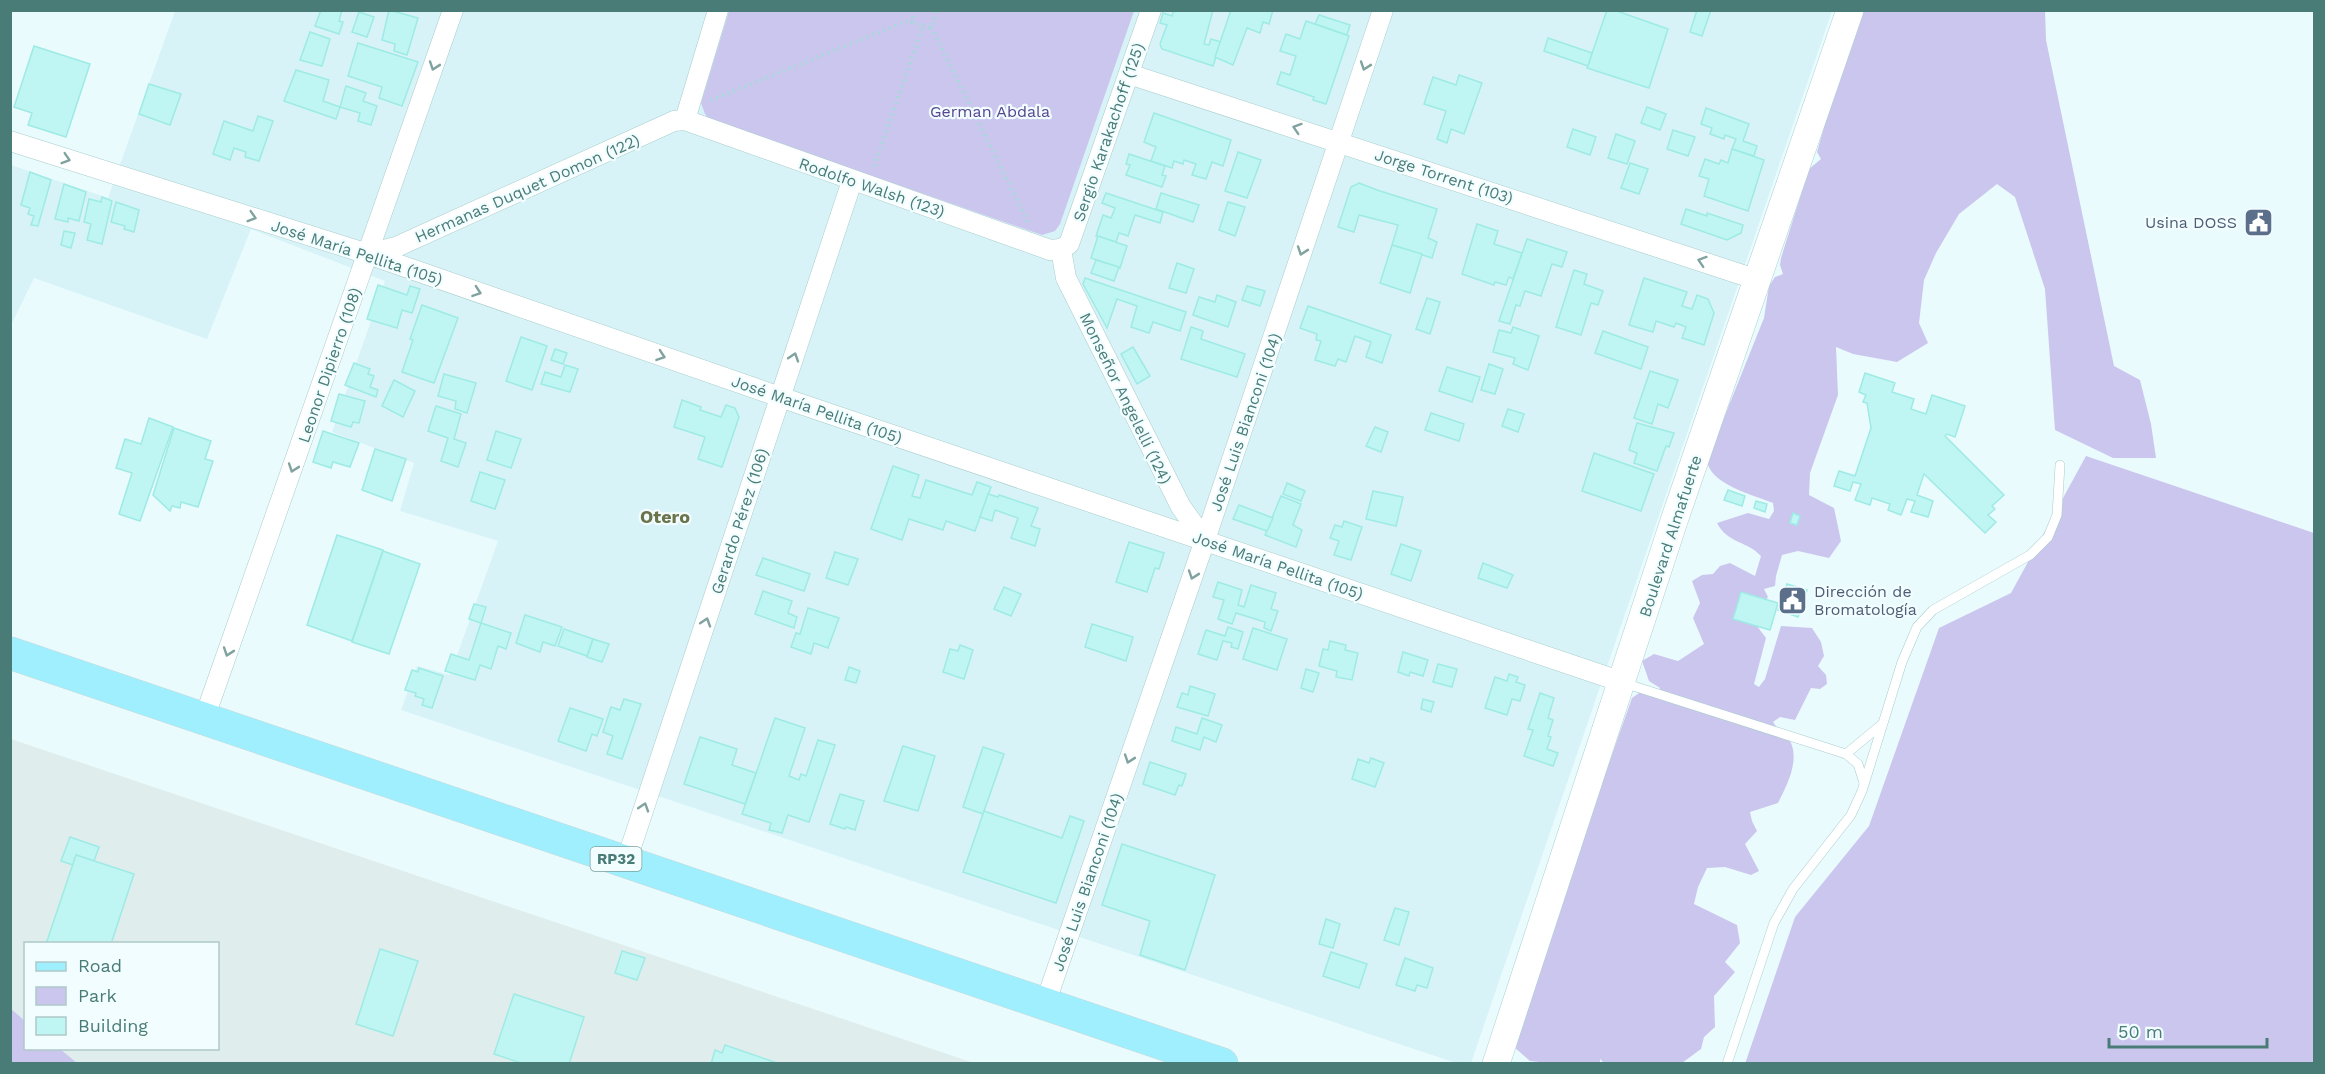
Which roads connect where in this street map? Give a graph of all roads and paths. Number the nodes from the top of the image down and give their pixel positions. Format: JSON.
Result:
{"nodes":[{"id":1,"x":453,"y":10,"type":"edge"},
{"id":2,"x":718,"y":10,"type":"edge"},
{"id":3,"x":915,"y":10,"type":"edge"},
{"id":4,"x":937,"y":10,"type":"edge"},
{"id":5,"x":1151,"y":10,"type":"edge"},
{"id":6,"x":1383,"y":10,"type":"edge"},
{"id":7,"x":1850,"y":10,"type":"edge"},
{"id":8,"x":912,"y":20,"type":"junction"},
{"id":9,"x":923,"y":26,"type":"junction"},
{"id":10,"x":931,"y":27,"type":"junction"},
{"id":11,"x":1130,"y":74,"type":"junction"},
{"id":12,"x":706,"y":97,"type":"dead end"},
{"id":13,"x":685,"y":120,"type":"junction"},
{"id":14,"x":10,"y":141,"type":"edge"},
{"id":15,"x":1339,"y":142,"type":"junction"},
{"id":16,"x":871,"y":174,"type":"dead end"},
{"id":17,"x":852,"y":181,"type":"junction"},
{"id":18,"x":1032,"y":231,"type":"dead end"},
{"id":19,"x":1061,"y":249,"type":"junction"},
{"id":20,"x":368,"y":254,"type":"junction"},
{"id":21,"x":1758,"y":280,"type":"junction"},
{"id":22,"x":780,"y":397,"type":"junction"},
{"id":23,"x":2060,"y":465,"type":"dead end"},
{"id":24,"x":1205,"y":540,"type":"junction"},
{"id":25,"x":10,"y":653,"type":"edge"},
{"id":26,"x":1622,"y":682,"type":"junction"},
{"id":27,"x":204,"y":719,"type":"junction"},
{"id":28,"x":1883,"y":724,"type":"junction"},
{"id":29,"x":1846,"y":754,"type":"junction"},
{"id":30,"x":1864,"y":783,"type":"junction"},
{"id":31,"x":626,"y":862,"type":"junction"},
{"id":32,"x":1045,"y":1004,"type":"junction"},
{"id":33,"x":1222,"y":1064,"type":"edge"},
{"id":34,"x":1496,"y":1064,"type":"edge"},
{"id":35,"x":1727,"y":1064,"type":"edge"}],
"edges":[{"from":1,"to":20,"type":"street","name":"Leonor Dipierro (108)","one_way":true},
{"from":2,"to":13,"type":"street"},
{"from":3,"to":8,"type":"path"},
{"from":4,"to":10,"type":"path"},
{"from":5,"to":11,"type":"street","name":"Sergio Karakachoff (125)"},
{"from":6,"to":15,"type":"street","name":"José Luis Bianconi (104)","one_way":true},
{"from":7,"to":21,"type":"main road","name":"Boulevard Almafuerte"},
{"from":8,"to":9,"type":"path"},
{"from":8,"to":12,"type":"path"},
{"from":9,"to":10,"type":"path"},
{"from":9,"to":16,"type":"path"},
{"from":10,"to":18,"type":"path"},
{"from":15,"to":11,"type":"street","name":"Jorge Torrent (103)","one_way":true},
{"from":11,"to":19,"type":"street","name":"Sergio Karakachoff (125)"},
{"from":13,"to":17,"type":"street","name":"Rodolfo Walsh (123)"},
{"from":13,"to":20,"type":"street","name":"Hermanas Duquet Domon (122)"},
{"from":14,"to":20,"type":"street","name":"José María Pellita (105)","one_way":true},
{"from":21,"to":15,"type":"street","name":"Jorge Torrent (103)","one_way":true},
{"from":15,"to":24,"type":"street","name":"José Luis Bianconi (104)","one_way":true},
{"from":17,"to":19,"type":"street","name":"Rodolfo Walsh (123)"},
{"from":22,"to":17,"type":"street","name":"Gerardo Pérez (106)","one_way":true},
{"from":19,"to":24,"type":"street","name":"Monseñor Angelelli (124)"},
{"from":20,"to":22,"type":"street","name":"José María Pellita (105)","one_way":true},
{"from":20,"to":27,"type":"street","name":"Leonor Dipierro (108)","one_way":true},
{"from":21,"to":26,"type":"main road","name":"Boulevard Almafuerte"},
{"from":22,"to":24,"type":"street","name":"José María Pellita (105)"},
{"from":31,"to":22,"type":"street","name":"Gerardo Pérez (106)","one_way":true},
{"from":23,"to":28,"type":"lane"},
{"from":24,"to":26,"type":"street","name":"José María Pellita (105)"},
{"from":24,"to":32,"type":"street","name":"José Luis Bianconi (104)","one_way":true},
{"from":25,"to":27,"type":"main road","number":"RP32"},
{"from":26,"to":29,"type":"lane"},
{"from":26,"to":34,"type":"main road","name":"Boulevard Almafuerte"},
{"from":27,"to":31,"type":"main road","number":"RP32"},
{"from":28,"to":29,"type":"lane"},
{"from":28,"to":30,"type":"lane"},
{"from":29,"to":30,"type":"lane"},
{"from":30,"to":35,"type":"lane"},
{"from":31,"to":32,"type":"main road","number":"RP32"},
{"from":32,"to":33,"type":"main road","number":"RP32"}]}
